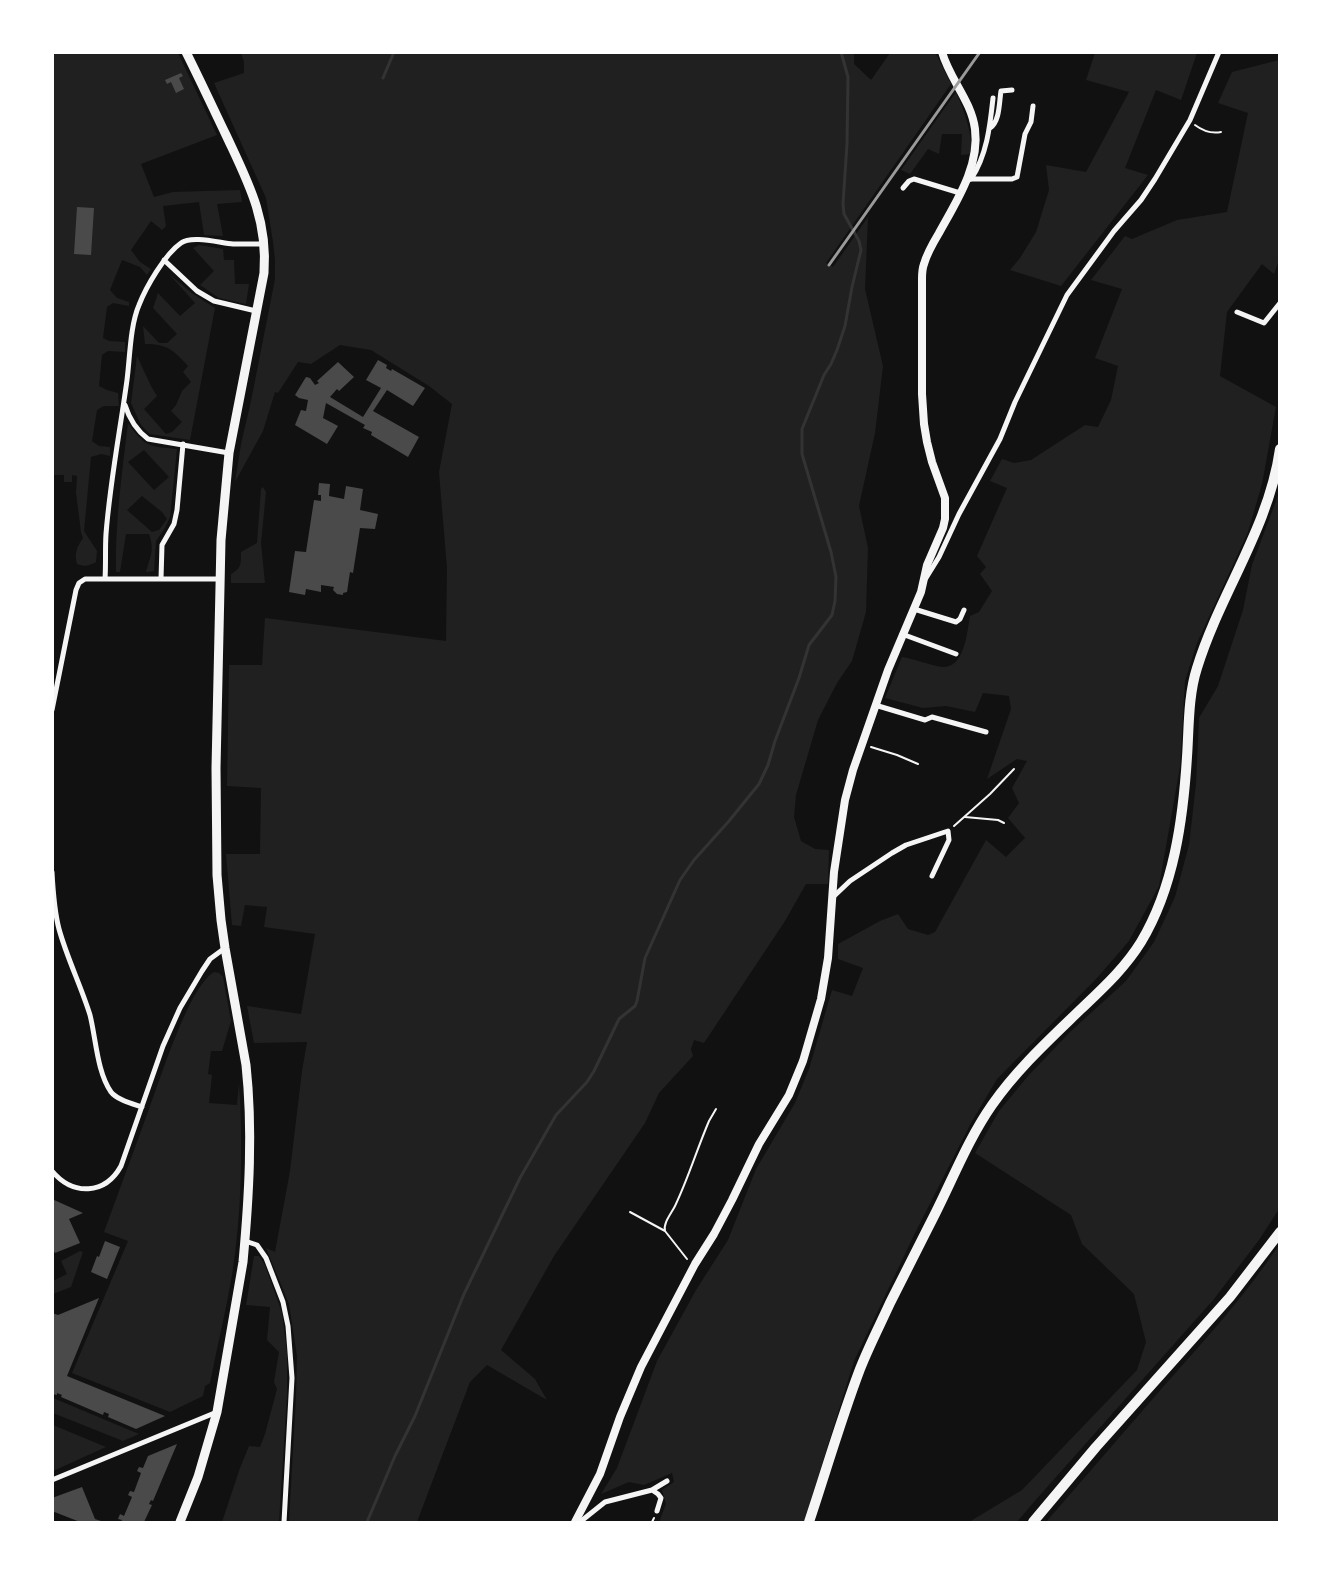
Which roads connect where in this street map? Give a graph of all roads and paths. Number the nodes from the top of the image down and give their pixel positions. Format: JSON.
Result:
{"nodes":[{"id":1,"x":186,"y":52,"type":"edge"},
{"id":2,"x":942,"y":52,"type":"edge"},
{"id":3,"x":1220,"y":52,"type":"edge"},
{"id":4,"x":1012,"y":90,"type":"dead end"},
{"id":5,"x":993,"y":98,"type":"dead end"},
{"id":6,"x":1033,"y":106,"type":"dead end"},
{"id":7,"x":1190,"y":120,"type":"junction"},
{"id":8,"x":990,"y":128,"type":"junction"},
{"id":9,"x":1221,"y":132,"type":"dead end"},
{"id":10,"x":969,"y":180,"type":"junction"},
{"id":11,"x":903,"y":188,"type":"dead end"},
{"id":12,"x":960,"y":193,"type":"junction"},
{"id":13,"x":264,"y":244,"type":"junction"},
{"id":14,"x":164,"y":260,"type":"junction"},
{"id":15,"x":1280,"y":303,"type":"edge"},
{"id":16,"x":256,"y":311,"type":"junction"},
{"id":17,"x":1238,"y":312,"type":"dead end"},
{"id":18,"x":124,"y":402,"type":"junction"},
{"id":19,"x":183,"y":444,"type":"junction"},
{"id":20,"x":1280,"y":449,"type":"edge"},
{"id":21,"x":228,"y":453,"type":"junction"},
{"id":22,"x":1279,"y":463,"type":"edge"},
{"id":23,"x":105,"y":579,"type":"junction"},
{"id":24,"x":161,"y":579,"type":"junction"},
{"id":25,"x":220,"y":579,"type":"junction"},
{"id":26,"x":925,"y":580,"type":"junction"},
{"id":27,"x":914,"y":609,"type":"junction"},
{"id":28,"x":964,"y":610,"type":"dead end"},
{"id":29,"x":902,"y":634,"type":"junction"},
{"id":30,"x":956,"y":654,"type":"dead end"},
{"id":31,"x":875,"y":705,"type":"junction"},
{"id":32,"x":52,"y":710,"type":"edge"},
{"id":33,"x":986,"y":732,"type":"dead end"},
{"id":34,"x":862,"y":744,"type":"junction"},
{"id":35,"x":918,"y":764,"type":"dead end"},
{"id":36,"x":1014,"y":770,"type":"dead end"},
{"id":37,"x":965,"y":816,"type":"junction"},
{"id":38,"x":1004,"y":823,"type":"dead end"},
{"id":39,"x":948,"y":831,"type":"junction"},
{"id":40,"x":52,"y":872,"type":"edge"},
{"id":41,"x":932,"y":876,"type":"dead end"},
{"id":42,"x":832,"y":898,"type":"junction"},
{"id":43,"x":225,"y":948,"type":"junction"},
{"id":44,"x":142,"y":1108,"type":"junction"},
{"id":45,"x":716,"y":1109,"type":"dead end"},
{"id":46,"x":52,"y":1171,"type":"edge"},
{"id":47,"x":630,"y":1212,"type":"dead end"},
{"id":48,"x":665,"y":1232,"type":"junction"},
{"id":49,"x":1280,"y":1232,"type":"edge"},
{"id":50,"x":245,"y":1240,"type":"junction"},
{"id":51,"x":695,"y":1264,"type":"junction"},
{"id":52,"x":216,"y":1412,"type":"junction"},
{"id":53,"x":52,"y":1480,"type":"edge"},
{"id":54,"x":667,"y":1481,"type":"dead end"},
{"id":55,"x":652,"y":1490,"type":"junction"},
{"id":56,"x":657,"y":1511,"type":"dead end"},
{"id":57,"x":180,"y":1522,"type":"edge"},
{"id":58,"x":284,"y":1522,"type":"edge"},
{"id":59,"x":575,"y":1522,"type":"edge"},
{"id":60,"x":580,"y":1522,"type":"edge"},
{"id":61,"x":809,"y":1522,"type":"edge"},
{"id":62,"x":1033,"y":1522,"type":"edge"}],
"edges":[{"from":1,"to":13,"type":"main road"},
{"from":2,"to":10,"type":"street"},
{"from":3,"to":7,"type":"street"},
{"from":4,"to":8,"type":"street"},
{"from":5,"to":8,"type":"street"},
{"from":6,"to":10,"type":"street"},
{"from":7,"to":9,"type":"path"},
{"from":7,"to":26,"type":"street"},
{"from":8,"to":10,"type":"street"},
{"from":10,"to":12,"type":"street"},
{"from":11,"to":12,"type":"street"},
{"from":12,"to":26,"type":"street"},
{"from":13,"to":14,"type":"street"},
{"from":13,"to":16,"type":"main road"},
{"from":14,"to":16,"type":"street"},
{"from":14,"to":18,"type":"street"},
{"from":15,"to":17,"type":"street"},
{"from":16,"to":21,"type":"main road"},
{"from":18,"to":19,"type":"street"},
{"from":18,"to":23,"type":"street"},
{"from":19,"to":21,"type":"street"},
{"from":19,"to":24,"type":"street"},
{"from":20,"to":22,"type":"main road"},
{"from":21,"to":25,"type":"main road"},
{"from":22,"to":61,"type":"main road"},
{"from":23,"to":24,"type":"street"},
{"from":23,"to":32,"type":"street"},
{"from":24,"to":25,"type":"street"},
{"from":25,"to":43,"type":"main road"},
{"from":26,"to":27,"type":"street"},
{"from":27,"to":28,"type":"street"},
{"from":27,"to":29,"type":"street"},
{"from":29,"to":30,"type":"street"},
{"from":29,"to":31,"type":"street"},
{"from":31,"to":33,"type":"street"},
{"from":31,"to":34,"type":"street"},
{"from":34,"to":35,"type":"path"},
{"from":34,"to":42,"type":"street"},
{"from":36,"to":37,"type":"path"},
{"from":37,"to":38,"type":"path"},
{"from":37,"to":39,"type":"path"},
{"from":39,"to":41,"type":"street"},
{"from":39,"to":42,"type":"street"},
{"from":40,"to":44,"type":"street"},
{"from":42,"to":51,"type":"street"},
{"from":43,"to":44,"type":"street"},
{"from":43,"to":50,"type":"main road"},
{"from":44,"to":46,"type":"street"},
{"from":45,"to":48,"type":"path"},
{"from":47,"to":48,"type":"path"},
{"from":48,"to":51,"type":"path"},
{"from":49,"to":62,"type":"main road"},
{"from":50,"to":52,"type":"main road"},
{"from":50,"to":58,"type":"street"},
{"from":51,"to":59,"type":"street"},
{"from":52,"to":53,"type":"street"},
{"from":52,"to":57,"type":"main road"},
{"from":54,"to":55,"type":"street"},
{"from":55,"to":56,"type":"street"},
{"from":55,"to":60,"type":"street"}]}
